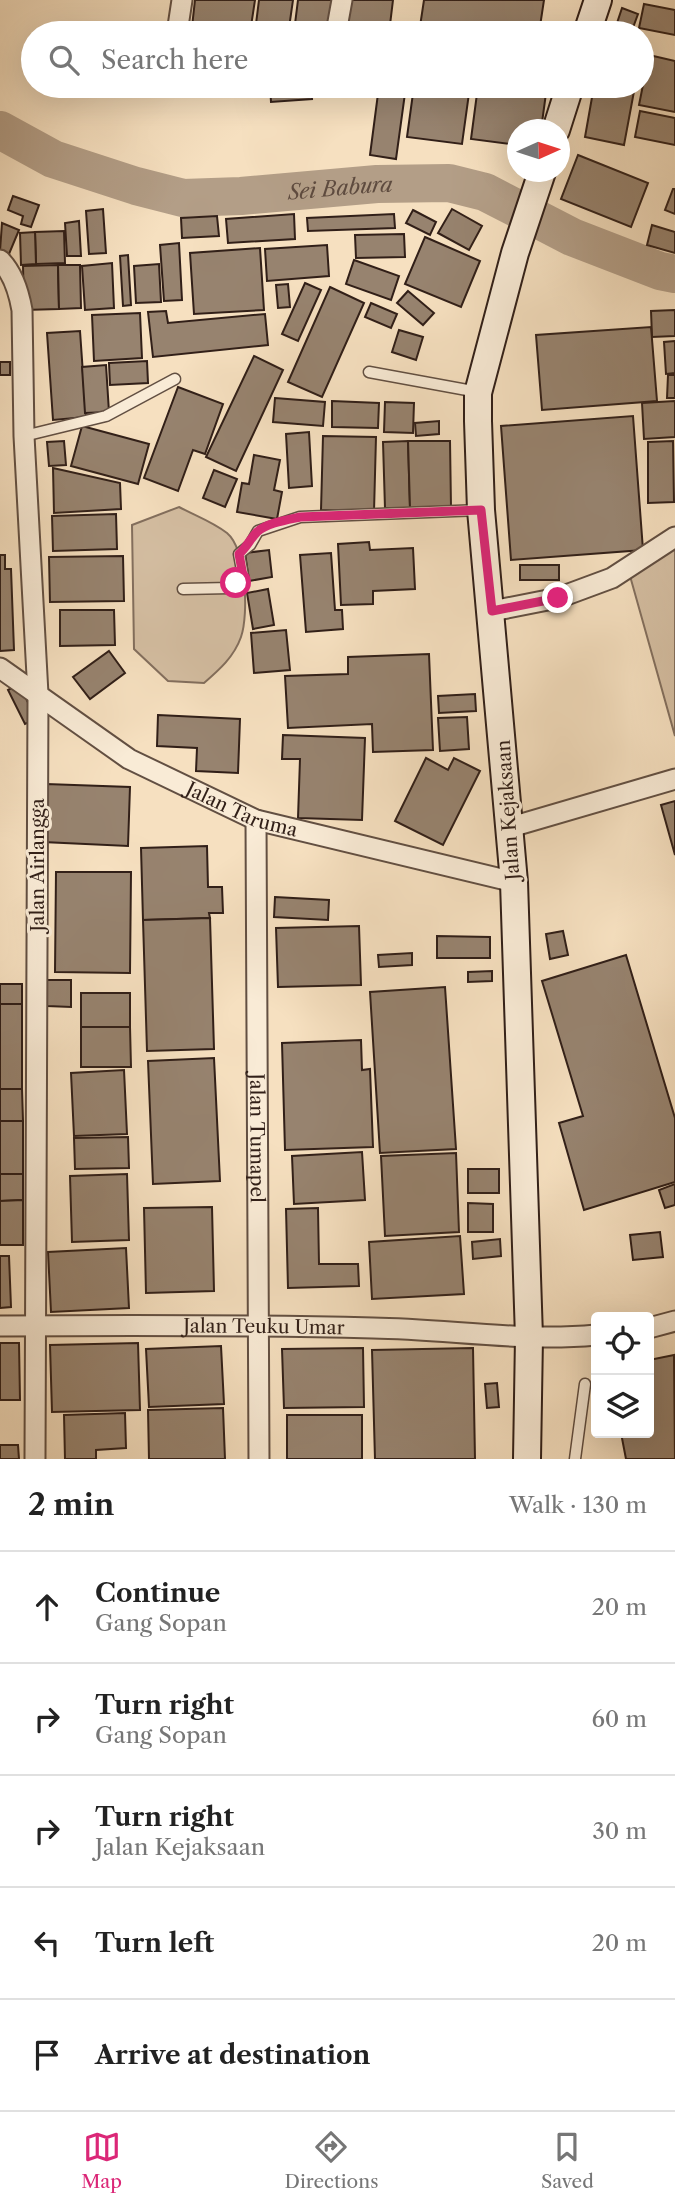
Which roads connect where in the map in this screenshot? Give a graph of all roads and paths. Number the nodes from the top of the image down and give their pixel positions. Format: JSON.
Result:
{"nodes":[{"id":1,"x":182,"y":0,"type":"edge"},
{"id":2,"x":342,"y":0,"type":"edge"},
{"id":3,"x":598,"y":0,"type":"edge"},
{"id":4,"x":179,"y":21,"type":"edge"},
{"id":5,"x":338,"y":21,"type":"edge"},
{"id":6,"x":591,"y":21,"type":"edge"},
{"id":7,"x":566,"y":98,"type":"edge"},
{"id":8,"x":560,"y":119,"type":"edge"},
{"id":9,"x":538,"y":182,"type":"edge"},
{"id":10,"x":5,"y":267,"type":"edge"},
{"id":11,"x":369,"y":372,"type":"dead end"},
{"id":12,"x":175,"y":379,"type":"dead end"},
{"id":13,"x":478,"y":393,"type":"junction"},
{"id":14,"x":24,"y":436,"type":"junction"},
{"id":15,"x":481,"y":510,"type":"junction"},
{"id":16,"x":675,"y":537,"type":"edge"},
{"id":17,"x":183,"y":589,"type":"dead end"},
{"id":18,"x":492,"y":611,"type":"junction"},
{"id":19,"x":0,"y":668,"type":"edge"},
{"id":20,"x":38,"y":694,"type":"junction"},
{"id":21,"x":675,"y":779,"type":"edge"},
{"id":22,"x":256,"y":820,"type":"junction"},
{"id":23,"x":511,"y":827,"type":"junction"},
{"id":24,"x":514,"y":882,"type":"junction"},
{"id":25,"x":675,"y":1321,"type":"edge"},
{"id":26,"x":34,"y":1325,"type":"junction"},
{"id":27,"x":0,"y":1326,"type":"edge"},
{"id":28,"x":260,"y":1326,"type":"junction"},
{"id":29,"x":654,"y":1327,"type":"edge"},
{"id":30,"x":591,"y":1335,"type":"edge"},
{"id":31,"x":529,"y":1337,"type":"junction"},
{"id":32,"x":585,"y":1384,"type":"dead end"},
{"id":33,"x":35,"y":1459,"type":"edge"},
{"id":34,"x":259,"y":1459,"type":"edge"},
{"id":35,"x":527,"y":1459,"type":"edge"},
{"id":36,"x":575,"y":1459,"type":"edge"}],
"edges":[{"from":1,"to":4,"type":"street"},
{"from":2,"to":5,"type":"street"},
{"from":3,"to":6,"type":"main road"},
{"from":7,"to":8,"type":"main road"},
{"from":9,"to":13,"type":"main road","name":"Jalan Kejaksaan"},
{"from":10,"to":14,"type":"street","name":"Jalan Airlangga"},
{"from":11,"to":13,"type":"lane"},
{"from":12,"to":14,"type":"lane"},
{"from":13,"to":15,"type":"main road","name":"Jalan Kejaksaan"},
{"from":14,"to":20,"type":"street","name":"Jalan Airlangga"},
{"from":15,"to":17,"type":"lane"},
{"from":15,"to":18,"type":"main road","name":"Jalan Kejaksaan"},
{"from":16,"to":18,"type":"street"},
{"from":18,"to":23,"type":"main road","name":"Jalan Kejaksaan"},
{"from":19,"to":20,"type":"street","name":"Jalan Taruma"},
{"from":20,"to":22,"type":"street","name":"Jalan Taruma"},
{"from":20,"to":26,"type":"street","name":"Jalan Airlangga"},
{"from":21,"to":23,"type":"street"},
{"from":22,"to":24,"type":"street","name":"Jalan Taruma"},
{"from":22,"to":28,"type":"street","name":"Jalan Tumapel"},
{"from":23,"to":24,"type":"main road","name":"Jalan Kejaksaan"},
{"from":24,"to":31,"type":"main road","name":"Jalan Kejaksaan"},
{"from":25,"to":29,"type":"street"},
{"from":26,"to":27,"type":"street","name":"Jalan Teuku Umar"},
{"from":26,"to":28,"type":"street","name":"Jalan Teuku Umar"},
{"from":26,"to":33,"type":"street","name":"Jalan Airlangga"},
{"from":28,"to":31,"type":"street","name":"Jalan Teuku Umar"},
{"from":28,"to":34,"type":"street","name":"Jalan Tumapel"},
{"from":30,"to":31,"type":"street","name":"Jalan Teuku Umar"},
{"from":31,"to":35,"type":"main road","name":"Jalan Kejaksaan"},
{"from":32,"to":36,"type":"lane"}]}
